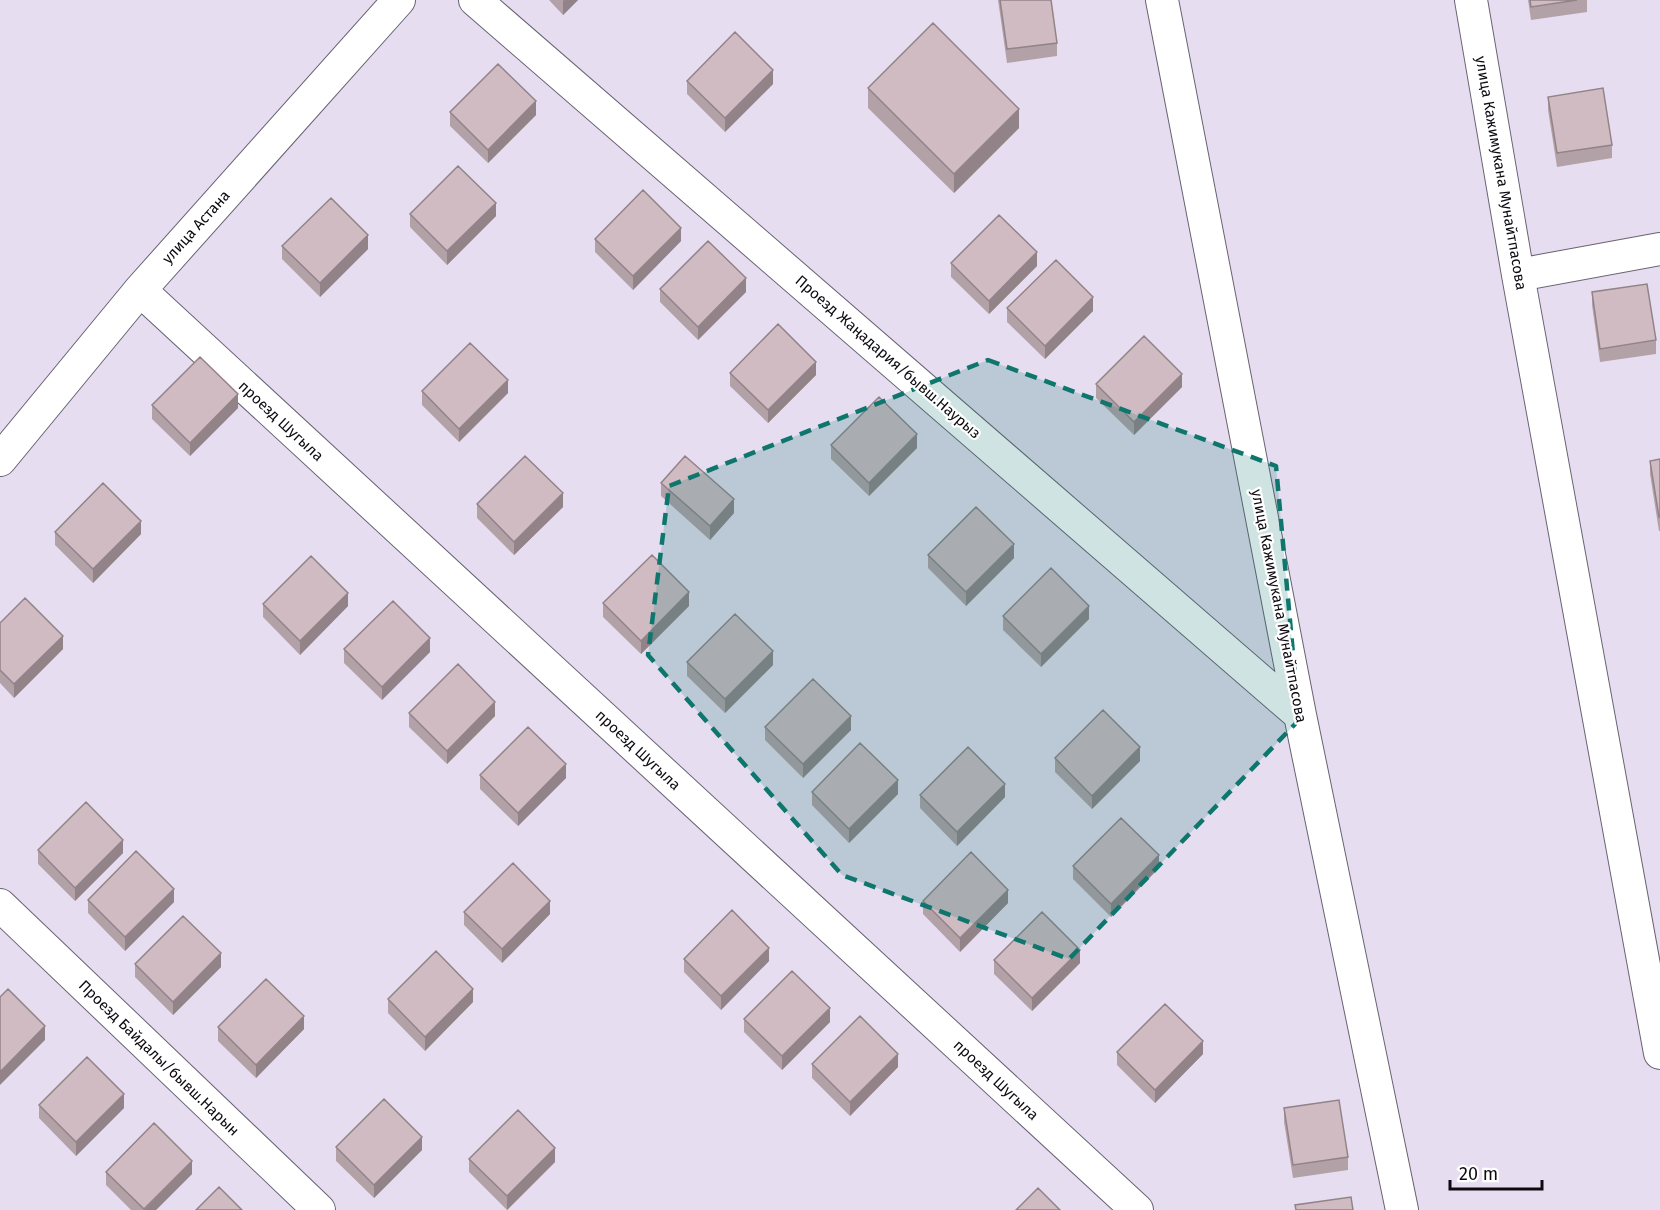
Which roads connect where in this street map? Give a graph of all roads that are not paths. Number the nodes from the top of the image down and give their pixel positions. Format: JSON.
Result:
{"nodes":[{"id":1,"x":399,"y":0,"type":"edge"},
{"id":2,"x":475,"y":0,"type":"edge"},
{"id":3,"x":1162,"y":0,"type":"edge"},
{"id":4,"x":1471,"y":0,"type":"edge"},
{"id":5,"x":1660,"y":249,"type":"edge"},
{"id":6,"x":1518,"y":275,"type":"junction"},
{"id":7,"x":140,"y":290,"type":"junction"},
{"id":8,"x":0,"y":460,"type":"edge"},
{"id":9,"x":1300,"y":715,"type":"junction"},
{"id":10,"x":0,"y":905,"type":"edge"},
{"id":11,"x":1660,"y":1053,"type":"edge"},
{"id":12,"x":319,"y":1210,"type":"edge"},
{"id":13,"x":1137,"y":1210,"type":"edge"},
{"id":14,"x":1401,"y":1210,"type":"edge"}],
"edges":[{"from":1,"to":7,"type":"street","name":"улица Астана"},
{"from":2,"to":9,"type":"street","name":"Проезд Жаңадария/бывш.Наурыз"},
{"from":3,"to":9,"type":"street","name":"улица Кажимукана Мунайтпасова"},
{"from":4,"to":6,"type":"street","name":"улица Кажимукана Мунайтпасова"},
{"from":5,"to":6,"type":"street"},
{"from":6,"to":11,"type":"street","name":"улица Кажимукана Мунайтпасова"},
{"from":7,"to":8,"type":"street","name":"улица Астана"},
{"from":7,"to":13,"type":"street","name":"проезд Шугыла"},
{"from":9,"to":14,"type":"street","name":"улица Кажимукана Мунайтпасова"},
{"from":10,"to":12,"type":"street","name":"Проезд Байдалы/бывш.Нарын"}]}
